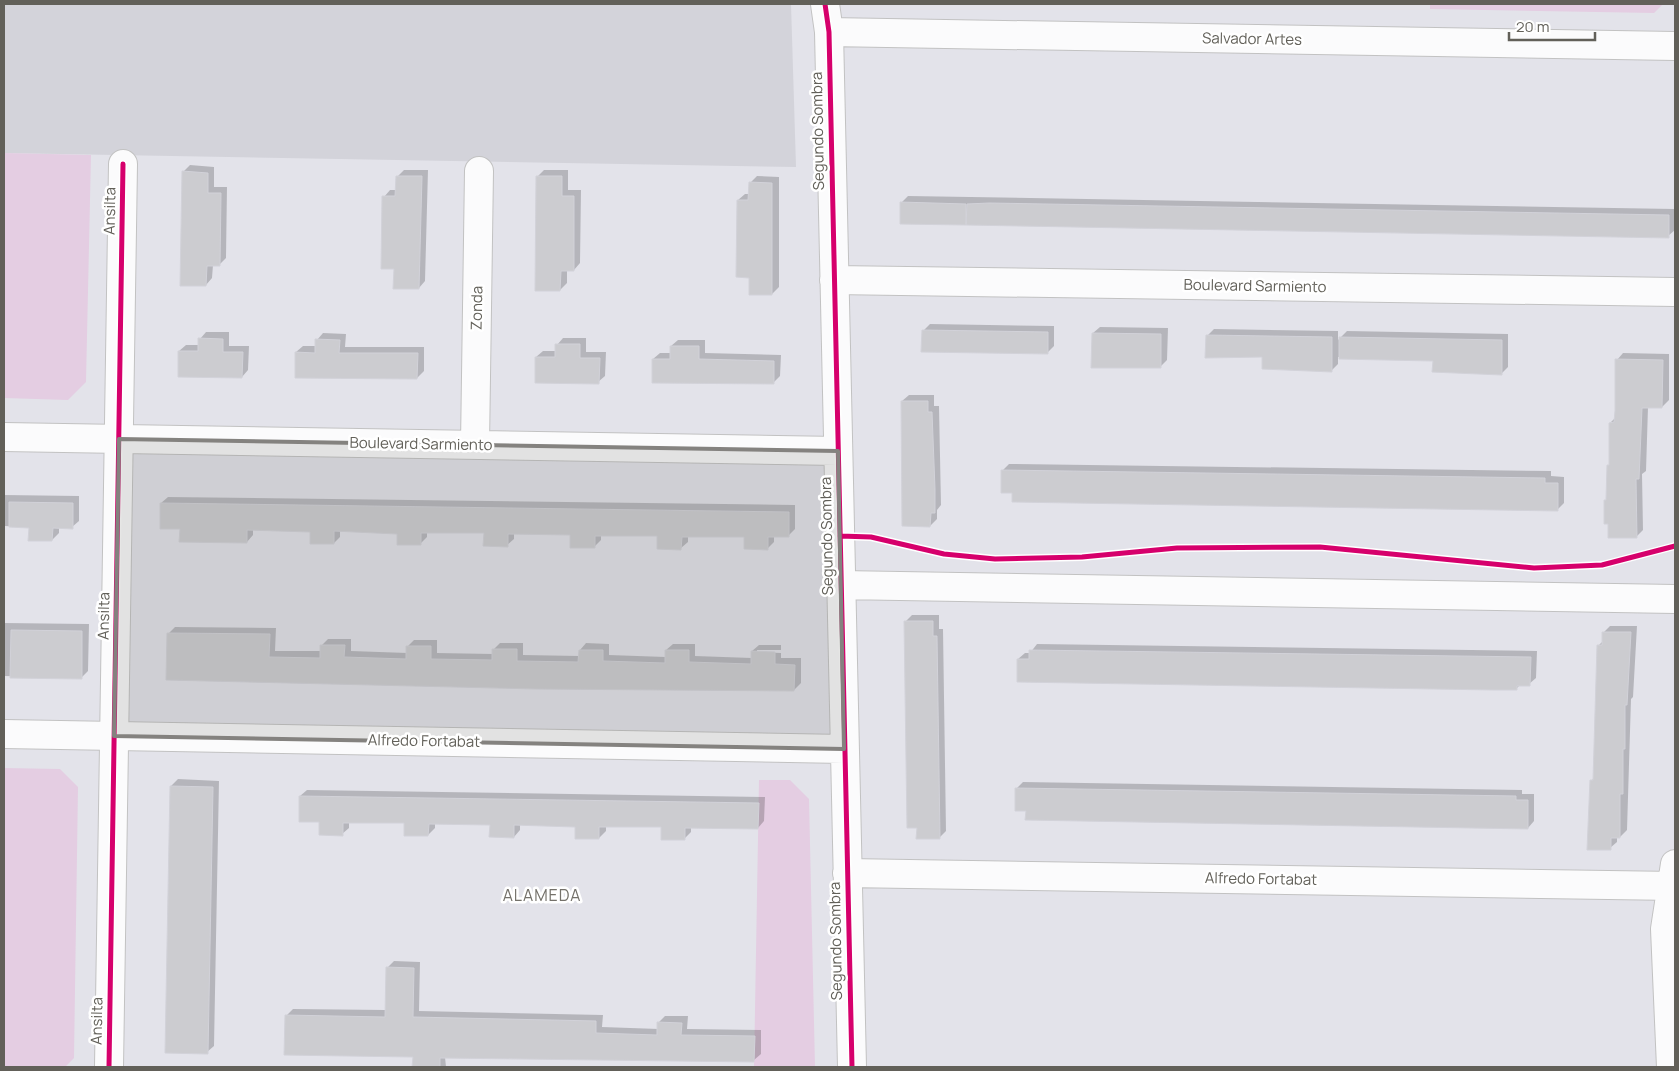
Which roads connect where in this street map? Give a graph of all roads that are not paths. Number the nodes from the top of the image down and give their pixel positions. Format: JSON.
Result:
{"nodes":[{"id":1,"x":825,"y":4,"type":"edge"},
{"id":2,"x":829,"y":32,"type":"junction"},
{"id":3,"x":1675,"y":46,"type":"edge"},
{"id":4,"x":123,"y":164,"type":"dead end"},
{"id":5,"x":480,"y":171,"type":"dead end"},
{"id":6,"x":834,"y":280,"type":"junction"},
{"id":7,"x":1675,"y":292,"type":"edge"},
{"id":8,"x":4,"y":437,"type":"edge"},
{"id":9,"x":119,"y":439,"type":"junction"},
{"id":10,"x":475,"y":445,"type":"junction"},
{"id":11,"x":838,"y":451,"type":"junction"},
{"id":12,"x":841,"y":585,"type":"junction"},
{"id":13,"x":1675,"y":599,"type":"edge"},
{"id":14,"x":4,"y":734,"type":"edge"},
{"id":15,"x":114,"y":736,"type":"junction"},
{"id":16,"x":844,"y":749,"type":"junction"},
{"id":17,"x":847,"y":873,"type":"junction"},
{"id":18,"x":1674,"y":879,"type":"edge"},
{"id":19,"x":109,"y":1067,"type":"edge"},
{"id":20,"x":852,"y":1067,"type":"edge"},
{"id":21,"x":1671,"y":1067,"type":"edge"}],
"edges":[{"from":1,"to":2,"type":"street","name":"Segundo Sombra"},
{"from":2,"to":3,"type":"street","name":"Salvador Artes"},
{"from":2,"to":6,"type":"street","name":"Segundo Sombra"},
{"from":4,"to":9,"type":"street","name":"Ansilta"},
{"from":5,"to":10,"type":"street","name":"Zonda"},
{"from":6,"to":7,"type":"street","name":"Boulevard Sarmiento"},
{"from":6,"to":11,"type":"street","name":"Segundo Sombra"},
{"from":8,"to":9,"type":"street","name":"Boulevard Sarmiento"},
{"from":9,"to":10,"type":"street","name":"Boulevard Sarmiento"},
{"from":9,"to":15,"type":"street","name":"Ansilta"},
{"from":10,"to":11,"type":"street","name":"Boulevard Sarmiento"},
{"from":11,"to":12,"type":"street","name":"Segundo Sombra"},
{"from":12,"to":13,"type":"street"},
{"from":12,"to":16,"type":"street","name":"Segundo Sombra"},
{"from":14,"to":15,"type":"street","name":"Alfredo Fortabat"},
{"from":15,"to":16,"type":"street","name":"Alfredo Fortabat"},
{"from":15,"to":19,"type":"street","name":"Ansilta"},
{"from":16,"to":17,"type":"street","name":"Segundo Sombra"},
{"from":17,"to":18,"type":"street","name":"Alfredo Fortabat"},
{"from":17,"to":20,"type":"street","name":"Segundo Sombra"},
{"from":18,"to":21,"type":"street"}]}
